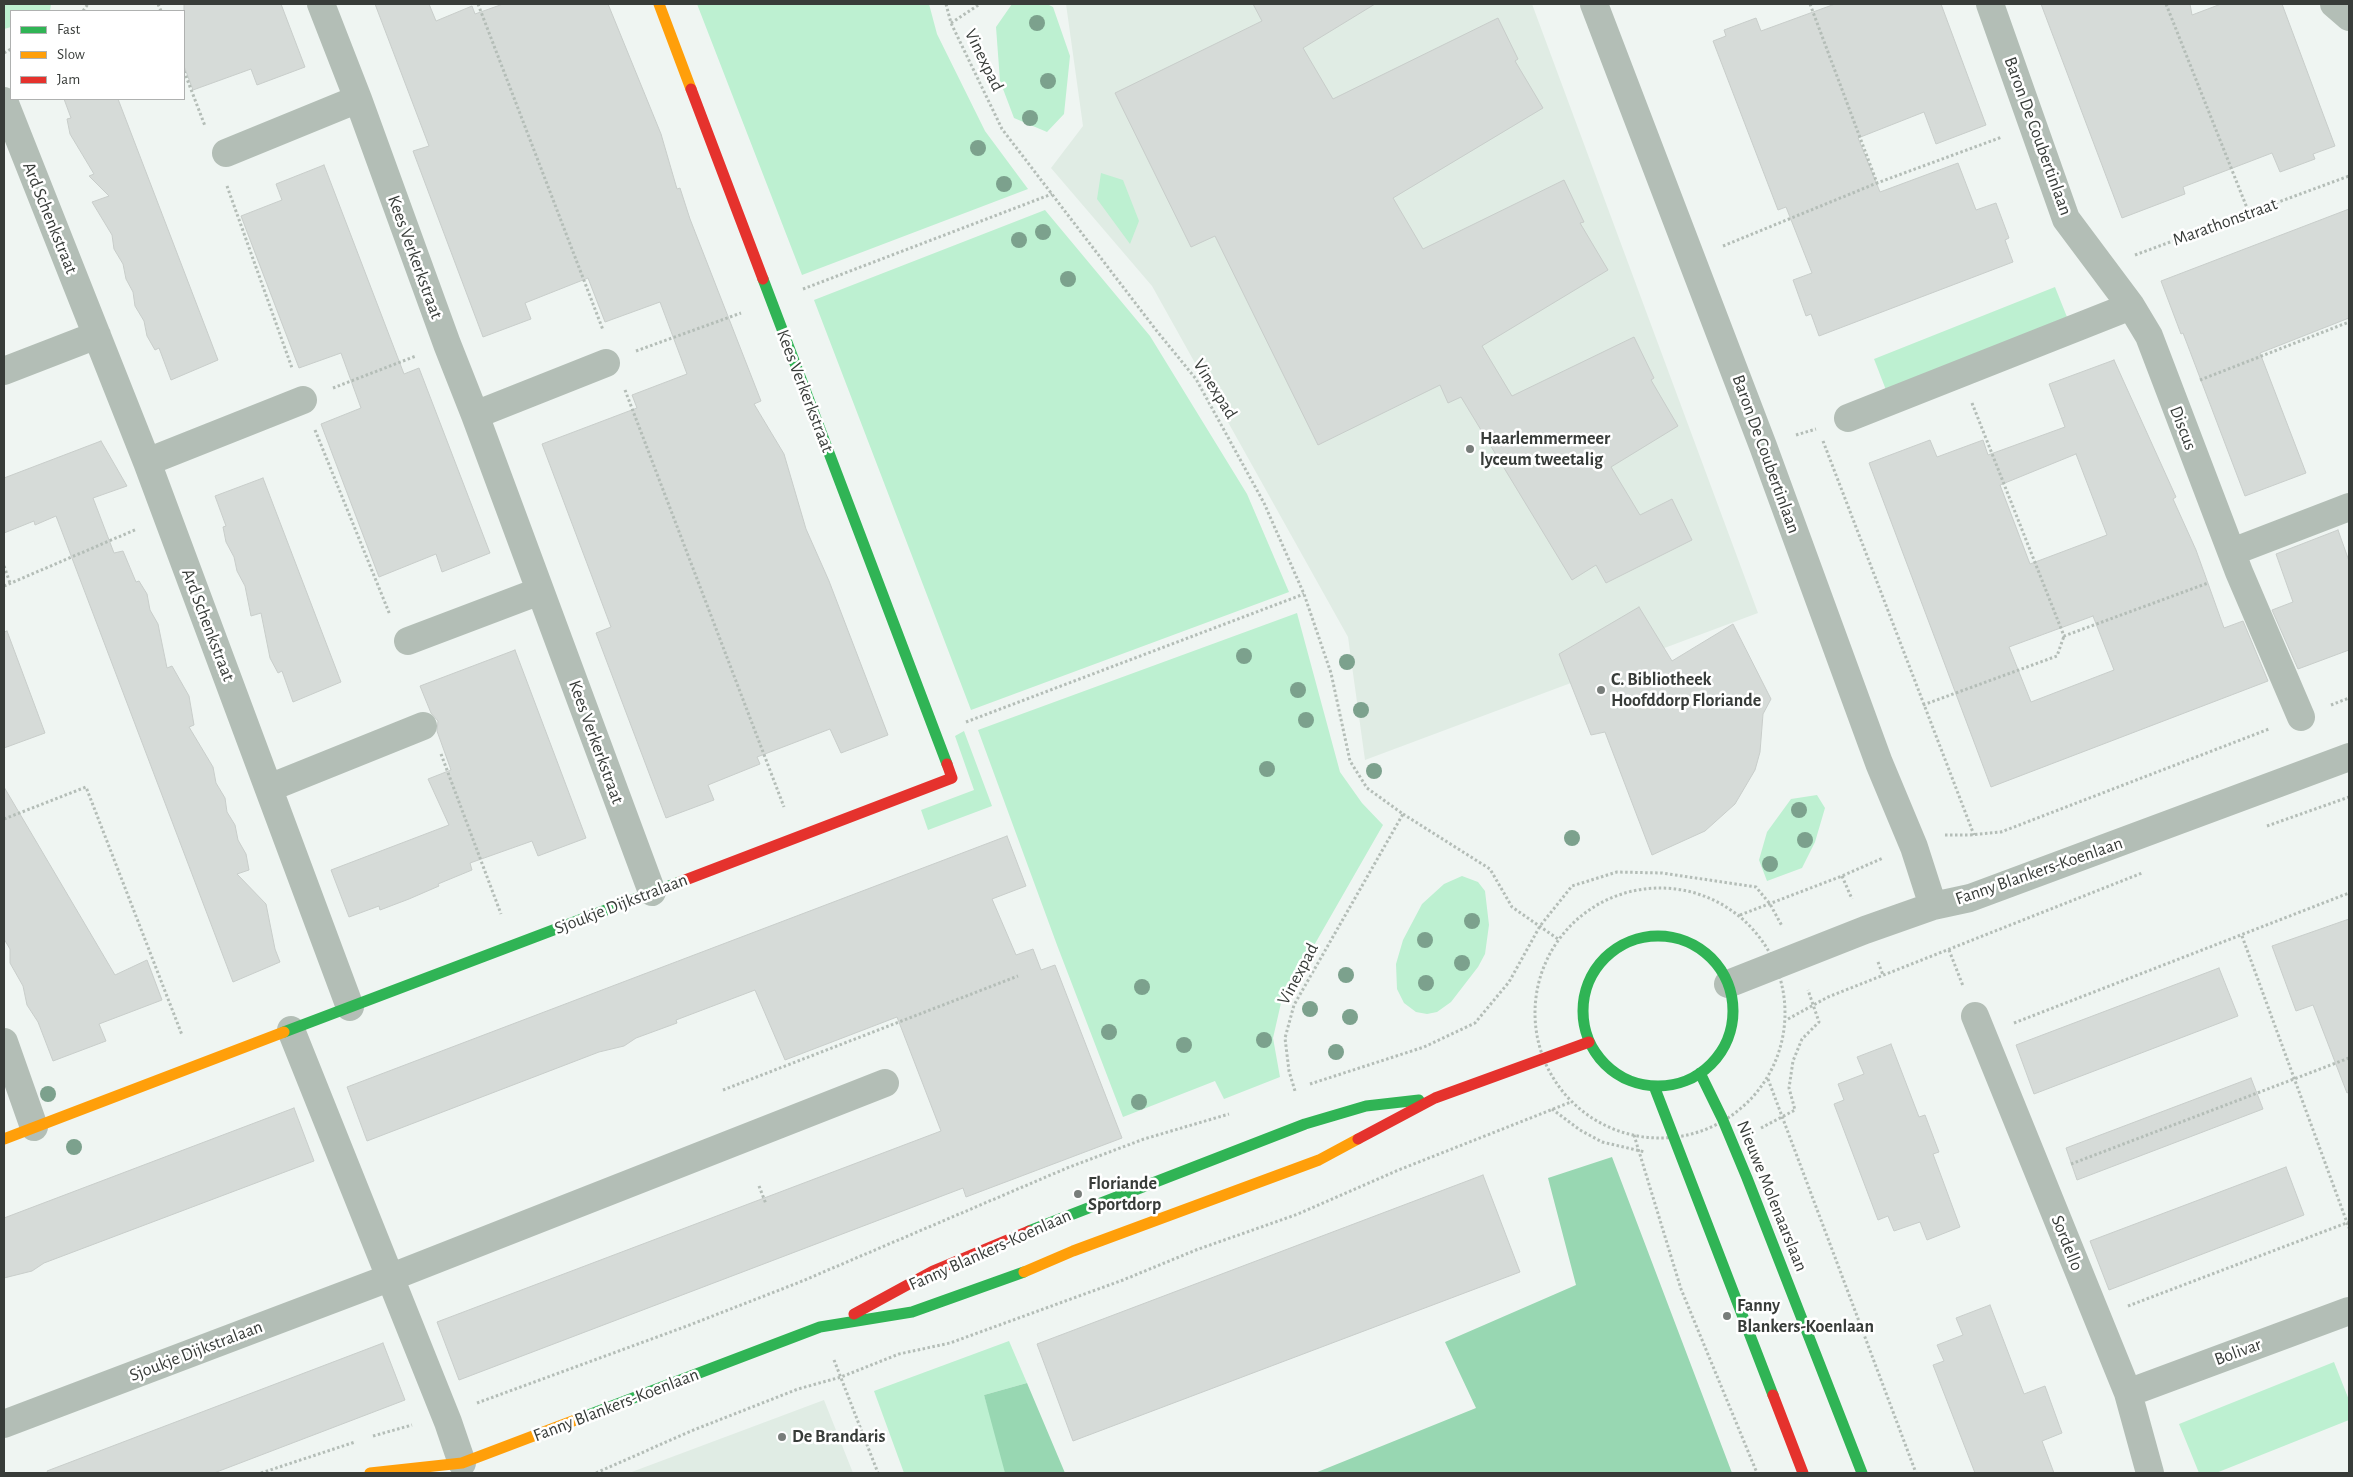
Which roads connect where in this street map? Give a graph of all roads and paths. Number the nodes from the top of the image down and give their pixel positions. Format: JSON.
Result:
{"nodes":[{"id":1,"x":321,"y":4,"type":"edge"},
{"id":2,"x":478,"y":4,"type":"edge"},
{"id":3,"x":659,"y":4,"type":"edge"},
{"id":4,"x":946,"y":4,"type":"edge"},
{"id":5,"x":980,"y":4,"type":"edge"},
{"id":6,"x":1594,"y":4,"type":"edge"},
{"id":7,"x":1810,"y":4,"type":"edge"},
{"id":8,"x":1990,"y":4,"type":"edge"},
{"id":9,"x":2166,"y":4,"type":"edge"},
{"id":10,"x":2334,"y":4,"type":"edge"},
{"id":11,"x":2349,"y":17,"type":"edge"},
{"id":12,"x":951,"y":23,"type":"junction"},
{"id":13,"x":185,"y":74,"type":"edge"},
{"id":14,"x":358,"y":99,"type":"junction"},
{"id":15,"x":4,"y":101,"type":"edge"},
{"id":16,"x":2033,"y":125,"type":"junction"},
{"id":17,"x":206,"y":130,"type":"dead end"},
{"id":18,"x":226,"y":153,"type":"dead end"},
{"id":19,"x":2349,"y":176,"type":"edge"},
{"id":20,"x":1877,"y":183,"type":"junction"},
{"id":21,"x":226,"y":184,"type":"dead end"},
{"id":22,"x":1052,"y":194,"type":"junction"},
{"id":23,"x":2248,"y":213,"type":"junction"},
{"id":24,"x":1692,"y":258,"type":"junction"},
{"id":25,"x":2101,"y":268,"type":"junction"},
{"id":26,"x":771,"y":301,"type":"junction"},
{"id":27,"x":2131,"y":306,"type":"junction"},
{"id":28,"x":2349,"y":322,"type":"edge"},
{"id":29,"x":97,"y":335,"type":"junction"},
{"id":30,"x":447,"y":344,"type":"junction"},
{"id":31,"x":610,"y":361,"type":"junction"},
{"id":32,"x":4,"y":371,"type":"edge"},
{"id":33,"x":1960,"y":373,"type":"junction"},
{"id":34,"x":2170,"y":392,"type":"junction"},
{"id":35,"x":303,"y":400,"type":"junction"},
{"id":36,"x":475,"y":415,"type":"junction"},
{"id":37,"x":1848,"y":418,"type":"joint"},
{"id":38,"x":1818,"y":428,"type":"junction"},
{"id":39,"x":1763,"y":446,"type":"junction"},
{"id":40,"x":147,"y":462,"type":"junction"},
{"id":41,"x":2349,"y":507,"type":"edge"},
{"id":42,"x":168,"y":516,"type":"junction"},
{"id":43,"x":2235,"y":562,"type":"junction"},
{"id":44,"x":4,"y":566,"type":"edge"},
{"id":45,"x":10,"y":583,"type":"junction"},
{"id":46,"x":4,"y":586,"type":"edge"},
{"id":47,"x":540,"y":591,"type":"junction"},
{"id":48,"x":1304,"y":594,"type":"junction"},
{"id":49,"x":391,"y":618,"type":"dead end"},
{"id":50,"x":2064,"y":636,"type":"junction"},
{"id":51,"x":408,"y":641,"type":"dead end"},
{"id":52,"x":2349,"y":698,"type":"edge"},
{"id":53,"x":1922,"y":705,"type":"junction"},
{"id":54,"x":2301,"y":717,"type":"junction"},
{"id":55,"x":423,"y":726,"type":"dead end"},
{"id":56,"x":935,"y":734,"type":"junction"},
{"id":57,"x":440,"y":751,"type":"dead end"},
{"id":58,"x":2349,"y":758,"type":"edge"},
{"id":59,"x":952,"y":778,"type":"joint"},
{"id":60,"x":269,"y":788,"type":"junction"},
{"id":61,"x":2349,"y":797,"type":"edge"},
{"id":62,"x":1403,"y":814,"type":"junction"},
{"id":63,"x":4,"y":819,"type":"edge"},
{"id":64,"x":2259,"y":830,"type":"dead end"},
{"id":65,"x":1974,"y":835,"type":"junction"},
{"id":66,"x":795,"y":837,"type":"junction"},
{"id":67,"x":1914,"y":847,"type":"junction"},
{"id":68,"x":2149,"y":870,"type":"dead end"},
{"id":69,"x":652,"y":892,"type":"junction"},
{"id":70,"x":2349,"y":893,"type":"edge"},
{"id":71,"x":1933,"y":906,"type":"junction"},
{"id":72,"x":1740,"y":916,"type":"junction"},
{"id":73,"x":2242,"y":936,"type":"junction"},
{"id":74,"x":1558,"y":939,"type":"junction"},
{"id":75,"x":512,"y":945,"type":"junction"},
{"id":76,"x":1949,"y":950,"type":"junction"},
{"id":77,"x":1778,"y":966,"type":"junction"},
{"id":78,"x":1018,"y":976,"type":"dead end"},
{"id":79,"x":1728,"y":984,"type":"junction"},
{"id":80,"x":350,"y":1007,"type":"junction"},
{"id":81,"x":1788,"y":1019,"type":"junction"},
{"id":82,"x":1979,"y":1026,"type":"junction"},
{"id":83,"x":291,"y":1030,"type":"junction"},
{"id":84,"x":4,"y":1042,"type":"edge"},
{"id":85,"x":1589,"y":1042,"type":"junction"},
{"id":86,"x":1540,"y":1058,"type":"junction"},
{"id":87,"x":2349,"y":1058,"type":"edge"},
{"id":88,"x":194,"y":1066,"type":"junction"},
{"id":89,"x":1700,"y":1073,"type":"junction"},
{"id":90,"x":2294,"y":1078,"type":"junction"},
{"id":91,"x":1768,"y":1079,"type":"junction"},
{"id":92,"x":885,"y":1083,"type":"dead end"},
{"id":93,"x":1654,"y":1086,"type":"junction"},
{"id":94,"x":723,"y":1090,"type":"dead end"},
{"id":95,"x":1435,"y":1098,"type":"junction"},
{"id":96,"x":1571,"y":1102,"type":"junction"},
{"id":97,"x":1722,"y":1118,"type":"junction"},
{"id":98,"x":1305,"y":1124,"type":"junction"},
{"id":99,"x":34,"y":1127,"type":"junction"},
{"id":100,"x":1674,"y":1134,"type":"junction"},
{"id":101,"x":1634,"y":1135,"type":"junction"},
{"id":102,"x":4,"y":1139,"type":"edge"},
{"id":103,"x":2040,"y":1176,"type":"junction"},
{"id":104,"x":759,"y":1186,"type":"dead end"},
{"id":105,"x":766,"y":1204,"type":"dead end"},
{"id":106,"x":2348,"y":1222,"type":"edge"},
{"id":107,"x":2349,"y":1228,"type":"edge"},
{"id":108,"x":389,"y":1278,"type":"junction"},
{"id":109,"x":2349,"y":1311,"type":"edge"},
{"id":110,"x":2097,"y":1318,"type":"junction"},
{"id":111,"x":833,"y":1324,"type":"junction"},
{"id":112,"x":841,"y":1377,"type":"junction"},
{"id":113,"x":2128,"y":1393,"type":"junction"},
{"id":114,"x":4,"y":1424,"type":"edge"},
{"id":115,"x":454,"y":1467,"type":"edge"},
{"id":116,"x":410,"y":1471,"type":"edge"},
{"id":117,"x":370,"y":1473,"type":"edge"},
{"id":118,"x":596,"y":1473,"type":"edge"},
{"id":119,"x":878,"y":1473,"type":"edge"},
{"id":120,"x":1757,"y":1473,"type":"edge"},
{"id":121,"x":1803,"y":1473,"type":"edge"},
{"id":122,"x":1862,"y":1473,"type":"edge"},
{"id":123,"x":1916,"y":1473,"type":"edge"},
{"id":124,"x":2150,"y":1473,"type":"edge"}],
"edges":[{"from":1,"to":14,"type":"street","name":"Kees Verkerkstraat"},
{"from":2,"to":31,"type":"path"},
{"from":3,"to":26,"type":"street","name":"Kees Verkerkstraat"},
{"from":4,"to":12,"type":"path","name":"Vinexpad"},
{"from":5,"to":12,"type":"path"},
{"from":6,"to":24,"type":"street","name":"Baron De Coubertinlaan"},
{"from":7,"to":20,"type":"path"},
{"from":8,"to":16,"type":"street","name":"Baron De Coubertinlaan"},
{"from":9,"to":23,"type":"path"},
{"from":10,"to":11,"type":"street"},
{"from":12,"to":22,"type":"path","name":"Vinexpad"},
{"from":13,"to":17,"type":"path"},
{"from":14,"to":18,"type":"street"},
{"from":14,"to":30,"type":"street","name":"Kees Verkerkstraat"},
{"from":15,"to":29,"type":"street","name":"Ard Schenkstraat"},
{"from":16,"to":20,"type":"path"},
{"from":16,"to":25,"type":"street","name":"Baron De Coubertinlaan"},
{"from":19,"to":23,"type":"path","name":"Marathonstraat"},
{"from":20,"to":24,"type":"path"},
{"from":21,"to":35,"type":"path"},
{"from":22,"to":26,"type":"path"},
{"from":22,"to":48,"type":"path","name":"Vinexpad"},
{"from":23,"to":25,"type":"path","name":"Marathonstraat"},
{"from":24,"to":39,"type":"street","name":"Baron De Coubertinlaan"},
{"from":25,"to":27,"type":"street","name":"Baron De Coubertinlaan"},
{"from":26,"to":31,"type":"path"},
{"from":26,"to":56,"type":"street","name":"Kees Verkerkstraat"},
{"from":27,"to":33,"type":"street"},
{"from":27,"to":34,"type":"street","name":"Discus"},
{"from":28,"to":34,"type":"path"},
{"from":29,"to":32,"type":"street"},
{"from":29,"to":40,"type":"street","name":"Ard Schenkstraat"},
{"from":30,"to":35,"type":"path"},
{"from":30,"to":36,"type":"street","name":"Kees Verkerkstraat"},
{"from":31,"to":36,"type":"street"},
{"from":31,"to":66,"type":"path"},
{"from":33,"to":37,"type":"street"},
{"from":33,"to":50,"type":"path"},
{"from":34,"to":43,"type":"street","name":"Discus"},
{"from":35,"to":40,"type":"street"},
{"from":35,"to":49,"type":"path"},
{"from":36,"to":47,"type":"street","name":"Kees Verkerkstraat"},
{"from":37,"to":38,"type":"path"},
{"from":38,"to":39,"type":"path"},
{"from":38,"to":53,"type":"path"},
{"from":39,"to":67,"type":"street","name":"Baron De Coubertinlaan"},
{"from":40,"to":42,"type":"street","name":"Ard Schenkstraat"},
{"from":41,"to":43,"type":"street"},
{"from":42,"to":45,"type":"path"},
{"from":42,"to":60,"type":"street","name":"Ard Schenkstraat"},
{"from":43,"to":50,"type":"path"},
{"from":43,"to":54,"type":"street","name":"Discus"},
{"from":44,"to":45,"type":"path"},
{"from":45,"to":46,"type":"path"},
{"from":47,"to":51,"type":"street"},
{"from":47,"to":69,"type":"street","name":"Kees Verkerkstraat"},
{"from":48,"to":56,"type":"path"},
{"from":48,"to":62,"type":"path","name":"Vinexpad"},
{"from":50,"to":53,"type":"path"},
{"from":52,"to":54,"type":"path"},
{"from":53,"to":65,"type":"path"},
{"from":54,"to":65,"type":"path"},
{"from":55,"to":60,"type":"street"},
{"from":56,"to":59,"type":"street","name":"Kees Verkerkstraat"},
{"from":57,"to":75,"type":"path"},
{"from":58,"to":71,"type":"street","name":"Fanny Blankers-Koenlaan"},
{"from":59,"to":66,"type":"street","name":"Sjoukje Dijkstralaan"},
{"from":60,"to":80,"type":"street","name":"Ard Schenkstraat"},
{"from":61,"to":64,"type":"path"},
{"from":62,"to":74,"type":"path","name":"Vinexpad"},
{"from":62,"to":98,"type":"path","name":"Vinexpad"},
{"from":63,"to":88,"type":"path"},
{"from":65,"to":67,"type":"path"},
{"from":66,"to":69,"type":"street","name":"Sjoukje Dijkstralaan"},
{"from":67,"to":71,"type":"street","name":"Baron De Coubertinlaan"},
{"from":67,"to":72,"type":"path"},
{"from":68,"to":76,"type":"path","name":"Fanny Blankers-Koenlaan"},
{"from":69,"to":75,"type":"street","name":"Sjoukje Dijkstralaan"},
{"from":70,"to":73,"type":"path"},
{"from":71,"to":77,"type":"street","name":"Fanny Blankers-Koenlaan"},
{"from":72,"to":74,"type":"path"},
{"from":72,"to":77,"type":"path"},
{"from":73,"to":82,"type":"path"},
{"from":73,"to":90,"type":"path"},
{"from":74,"to":86,"type":"path"},
{"from":75,"to":80,"type":"street","name":"Sjoukje Dijkstralaan"},
{"from":76,"to":81,"type":"path","name":"Fanny Blankers-Koenlaan"},
{"from":76,"to":82,"type":"path"},
{"from":77,"to":79,"type":"street","name":"Fanny Blankers-Koenlaan"},
{"from":77,"to":81,"type":"path"},
{"from":78,"to":94,"type":"path"},
{"from":79,"to":85,"type":"street"},
{"from":79,"to":89,"type":"street"},
{"from":80,"to":83,"type":"street","name":"Sjoukje Dijkstralaan"},
{"from":81,"to":91,"type":"path"},
{"from":82,"to":103,"type":"street","name":"Sordello"},
{"from":83,"to":88,"type":"street","name":"Sjoukje Dijkstralaan"},
{"from":83,"to":108,"type":"street"},
{"from":84,"to":99,"type":"street"},
{"from":85,"to":86,"type":"street","name":"Fanny Blankers-Koenlaan"},
{"from":85,"to":93,"type":"street"},
{"from":86,"to":95,"type":"street","name":"Fanny Blankers-Koenlaan"},
{"from":86,"to":96,"type":"path"},
{"from":87,"to":90,"type":"path"},
{"from":88,"to":99,"type":"street","name":"Sjoukje Dijkstralaan"},
{"from":89,"to":93,"type":"street"},
{"from":89,"to":97,"type":"street","name":"Nieuwe Molenaarslaan"},
{"from":90,"to":103,"type":"path"},
{"from":90,"to":106,"type":"path"},
{"from":91,"to":97,"type":"path"},
{"from":91,"to":123,"type":"path"},
{"from":92,"to":108,"type":"street","name":"Sjoukje Dijkstralaan"},
{"from":93,"to":100,"type":"street"},
{"from":95,"to":98,"type":"street","name":"Fanny Blankers-Koenlaan"},
{"from":95,"to":111,"type":"street","name":"Fanny Blankers-Koenlaan"},
{"from":96,"to":101,"type":"path"},
{"from":96,"to":112,"type":"path"},
{"from":97,"to":100,"type":"path"},
{"from":97,"to":122,"type":"street","name":"Nieuwe Molenaarslaan"},
{"from":98,"to":111,"type":"street","name":"Fanny Blankers-Koenlaan"},
{"from":99,"to":102,"type":"street","name":"Sjoukje Dijkstralaan"},
{"from":100,"to":101,"type":"path"},
{"from":100,"to":121,"type":"street"},
{"from":101,"to":120,"type":"path"},
{"from":103,"to":110,"type":"street","name":"Sordello"},
{"from":104,"to":105,"type":"path"},
{"from":106,"to":107,"type":"path"},
{"from":106,"to":110,"type":"path"},
{"from":108,"to":114,"type":"street","name":"Sjoukje Dijkstralaan"},
{"from":108,"to":115,"type":"street"},
{"from":109,"to":113,"type":"street","name":"Bolivar"},
{"from":110,"to":113,"type":"street","name":"Sordello"},
{"from":111,"to":115,"type":"street","name":"Fanny Blankers-Koenlaan"},
{"from":112,"to":118,"type":"path"},
{"from":112,"to":119,"type":"path"},
{"from":113,"to":124,"type":"street","name":"Sordello"},
{"from":115,"to":116,"type":"street","name":"Fanny Blankers-Koenlaan"},
{"from":116,"to":117,"type":"street","name":"Fanny Blankers-Koenlaan"}]}
